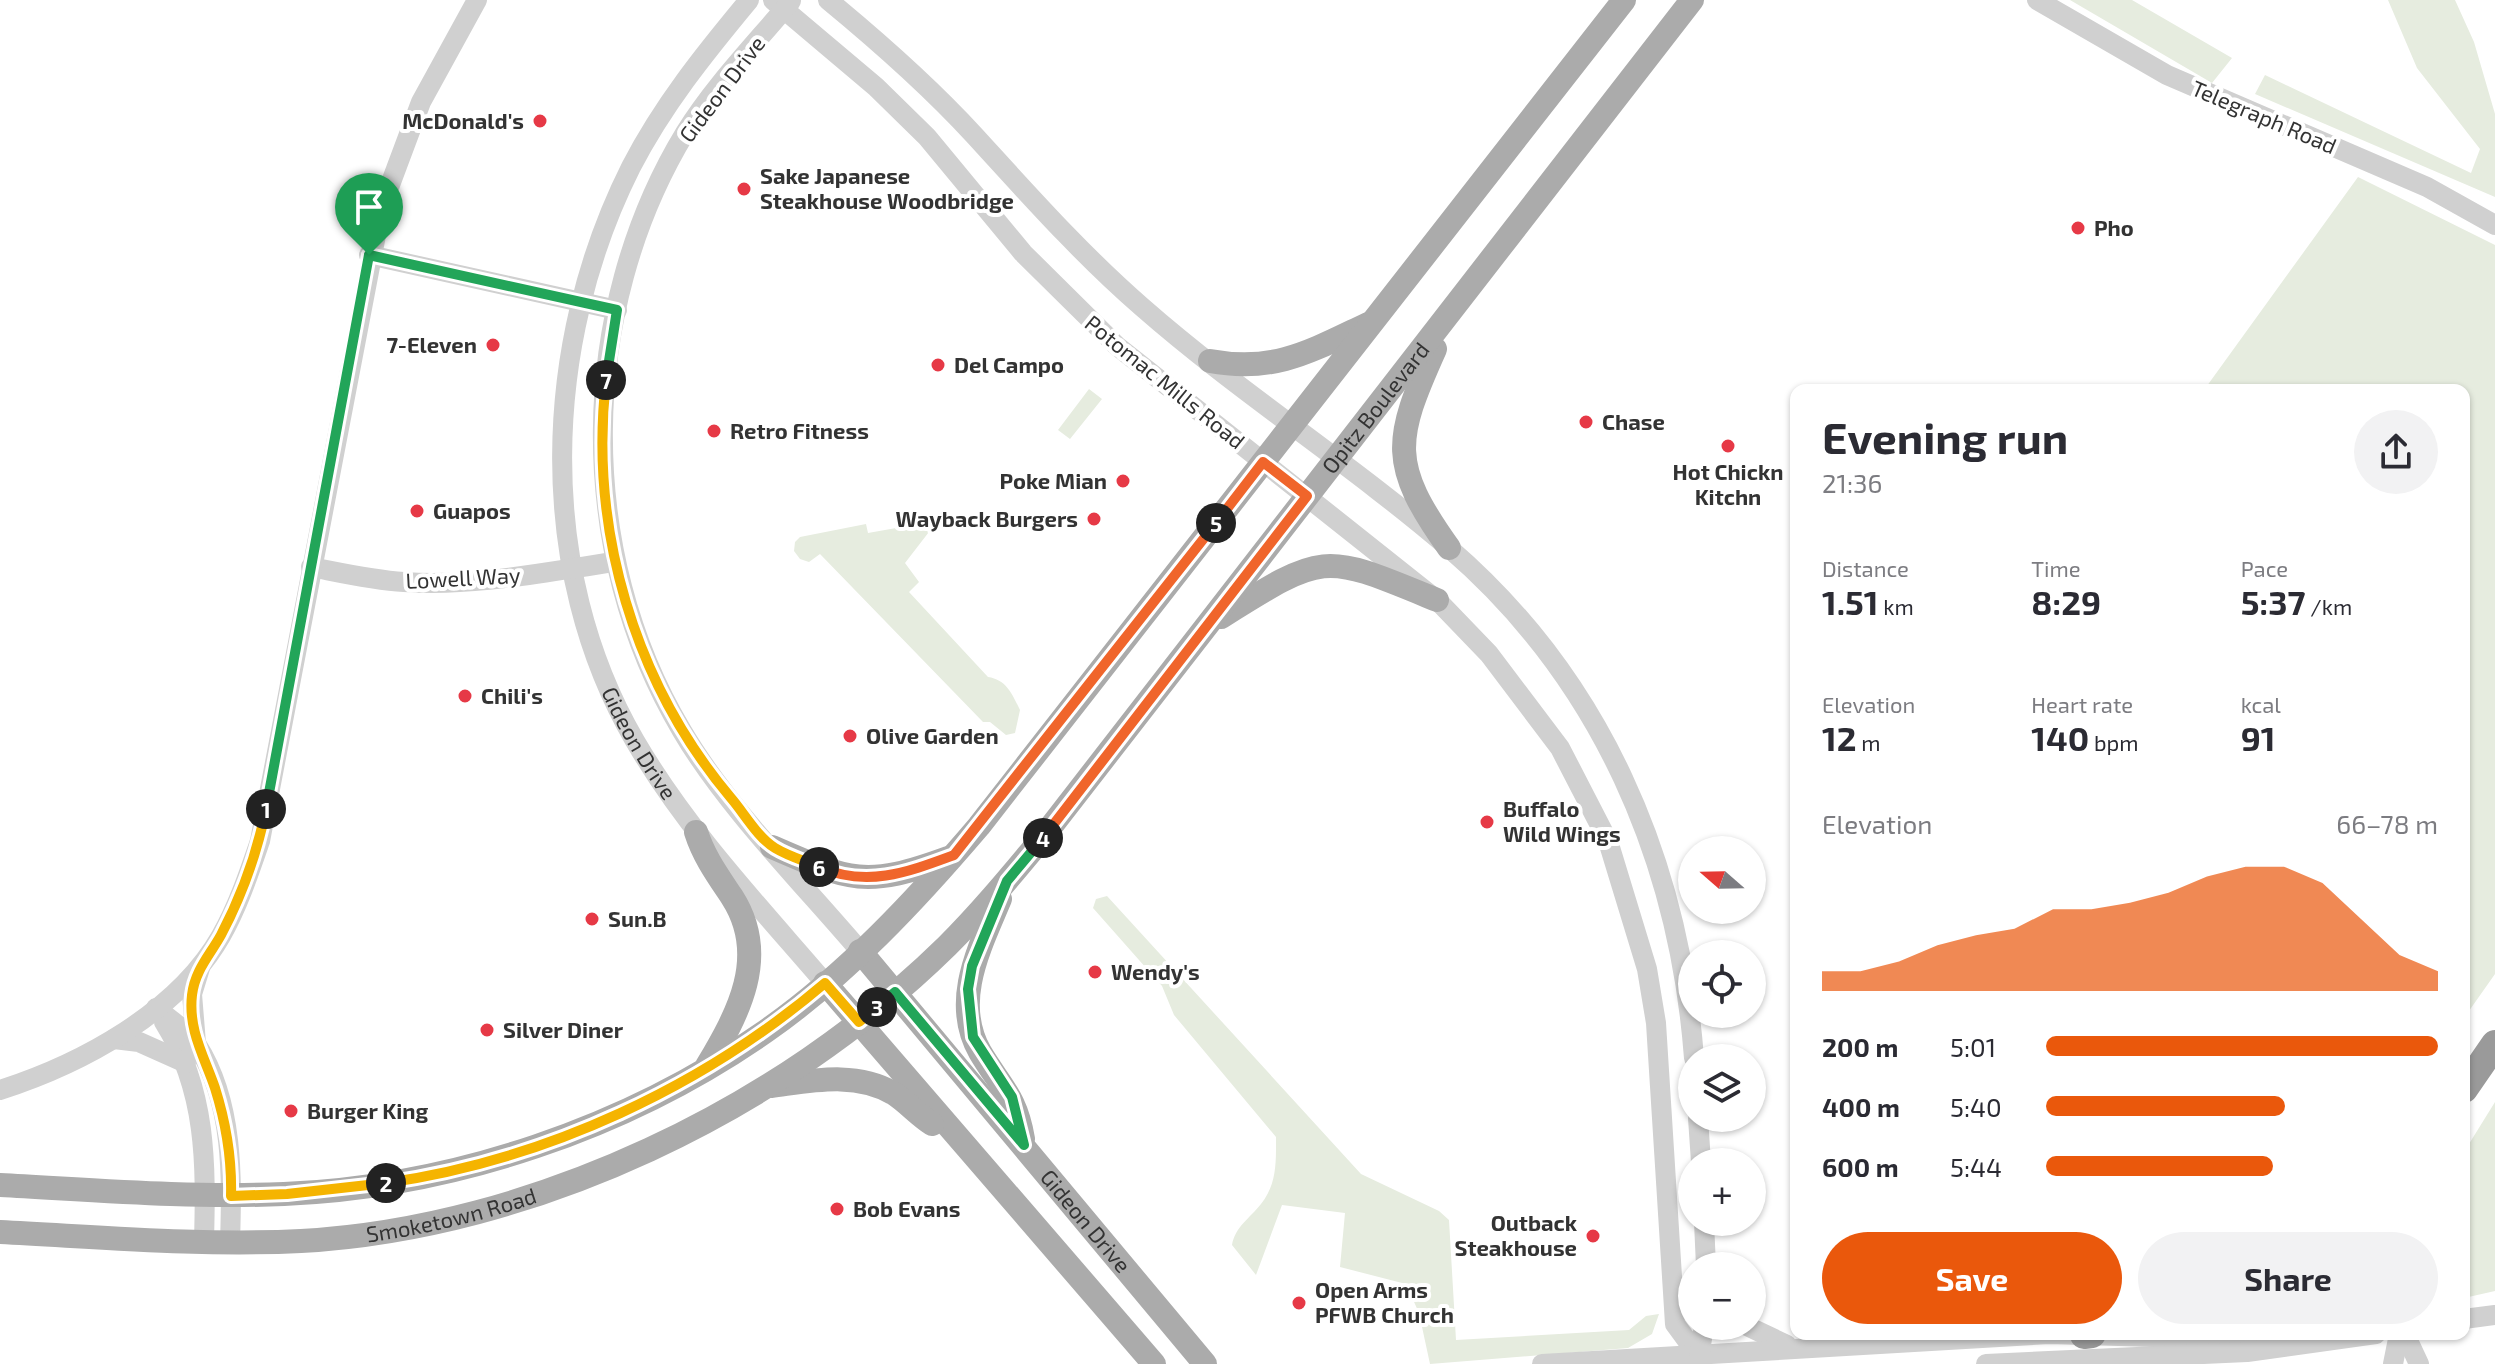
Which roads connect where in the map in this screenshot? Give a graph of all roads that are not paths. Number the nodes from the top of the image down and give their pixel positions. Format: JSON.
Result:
{"nodes":[{"id":1,"x":477,"y":0,"type":"edge"},
{"id":2,"x":749,"y":0,"type":"edge"},
{"id":3,"x":828,"y":0,"type":"edge"},
{"id":4,"x":1624,"y":0,"type":"edge"},
{"id":5,"x":1692,"y":0,"type":"edge"},
{"id":6,"x":2037,"y":0,"type":"edge"},
{"id":7,"x":783,"y":3,"type":"edge"},
{"id":8,"x":2495,"y":225,"type":"edge"},
{"id":9,"x":369,"y":255,"type":"junction"},
{"id":10,"x":582,"y":302,"type":"junction"},
{"id":11,"x":617,"y":310,"type":"junction"},
{"id":12,"x":1450,"y":315,"type":"junction"},
{"id":13,"x":1374,"y":321,"type":"junction"},
{"id":14,"x":1210,"y":361,"type":"junction"},
{"id":15,"x":1293,"y":425,"type":"junction"},
{"id":16,"x":1337,"y":459,"type":"junction"},
{"id":17,"x":1263,"y":462,"type":"junction"},
{"id":18,"x":1307,"y":496,"type":"junction"},
{"id":19,"x":1449,"y":548,"type":"junction"},
{"id":20,"x":614,"y":562,"type":"junction"},
{"id":21,"x":311,"y":567,"type":"junction"},
{"id":22,"x":570,"y":568,"type":"junction"},
{"id":23,"x":1437,"y":600,"type":"junction"},
{"id":24,"x":1209,"y":625,"type":"junction"},
{"id":25,"x":696,"y":832,"type":"junction"},
{"id":26,"x":772,"y":847,"type":"junction"},
{"id":27,"x":954,"y":855,"type":"junction"},
{"id":28,"x":1007,"y":881,"type":"junction"},
{"id":29,"x":860,"y":951,"type":"junction"},
{"id":30,"x":205,"y":957,"type":"junction"},
{"id":31,"x":825,"y":983,"type":"junction"},
{"id":32,"x":895,"y":992,"type":"junction"},
{"id":33,"x":156,"y":1008,"type":"junction"},
{"id":34,"x":859,"y":1022,"type":"junction"},
{"id":35,"x":114,"y":1039,"type":"junction"},
{"id":36,"x":196,"y":1043,"type":"junction"},
{"id":37,"x":1693,"y":1044,"type":"edge"},
{"id":38,"x":2495,"y":1044,"type":"edge"},
{"id":39,"x":186,"y":1063,"type":"junction"},
{"id":40,"x":705,"y":1069,"type":"junction"},
{"id":41,"x":2470,"y":1080,"type":"edge"},
{"id":42,"x":760,"y":1088,"type":"junction"},
{"id":43,"x":0,"y":1090,"type":"edge"},
{"id":44,"x":962,"y":1142,"type":"junction"},
{"id":45,"x":1024,"y":1145,"type":"junction"},
{"id":46,"x":0,"y":1185,"type":"edge"},
{"id":47,"x":205,"y":1195,"type":"junction"},
{"id":48,"x":231,"y":1196,"type":"junction"},
{"id":49,"x":0,"y":1232,"type":"edge"},
{"id":50,"x":204,"y":1242,"type":"junction"},
{"id":51,"x":230,"y":1243,"type":"junction"},
{"id":52,"x":2495,"y":1315,"type":"edge"},
{"id":53,"x":2470,"y":1318,"type":"edge"},
{"id":54,"x":1766,"y":1335,"type":"edge"},
{"id":55,"x":1975,"y":1340,"type":"edge"},
{"id":56,"x":2333,"y":1340,"type":"edge"},
{"id":57,"x":2400,"y":1340,"type":"edge"},
{"id":58,"x":2405,"y":1340,"type":"edge"},
{"id":59,"x":1795,"y":1348,"type":"junction"},
{"id":60,"x":1697,"y":1359,"type":"edge"},
{"id":61,"x":1207,"y":1360,"type":"edge"},
{"id":62,"x":2034,"y":1363,"type":"edge"},
{"id":63,"x":1154,"y":1364,"type":"edge"},
{"id":64,"x":1542,"y":1364,"type":"edge"},
{"id":65,"x":1986,"y":1364,"type":"edge"},
{"id":66,"x":2393,"y":1364,"type":"edge"},
{"id":67,"x":2419,"y":1364,"type":"edge"}],
"edges":[{"from":1,"to":9,"type":"street"},
{"from":2,"to":10,"type":"street","name":"Gideon Drive"},
{"from":3,"to":14,"type":"street","name":"Potomac Mills Road"},
{"from":4,"to":13,"type":"main road"},
{"from":5,"to":12,"type":"main road","name":"Opitz Boulevard"},
{"from":6,"to":8,"type":"street","name":"Telegraph Road"},
{"from":7,"to":11,"type":"street","name":"Gideon Drive"},
{"from":7,"to":17,"type":"street","name":"Potomac Mills Road"},
{"from":9,"to":10,"type":"street"},
{"from":9,"to":21,"type":"street"},
{"from":10,"to":11,"type":"street"},
{"from":10,"to":22,"type":"street","name":"Gideon Drive"},
{"from":11,"to":20,"type":"street","name":"Gideon Drive"},
{"from":12,"to":16,"type":"main road","name":"Opitz Boulevard"},
{"from":12,"to":19,"type":"main road"},
{"from":13,"to":14,"type":"main road"},
{"from":13,"to":15,"type":"main road"},
{"from":14,"to":15,"type":"street","name":"Potomac Mills Road"},
{"from":15,"to":16,"type":"street","name":"Potomac Mills Road"},
{"from":15,"to":17,"type":"main road"},
{"from":16,"to":18,"type":"main road","name":"Opitz Boulevard"},
{"from":16,"to":19,"type":"street","name":"Potomac Mills Road"},
{"from":17,"to":18,"type":"street","name":"Potomac Mills Road"},
{"from":17,"to":27,"type":"main road"},
{"from":18,"to":23,"type":"street","name":"Potomac Mills Road"},
{"from":18,"to":24,"type":"main road","name":"Opitz Boulevard"},
{"from":19,"to":37,"type":"street","name":"Potomac Mills Road"},
{"from":20,"to":22,"type":"street","name":"Lowell Way"},
{"from":20,"to":26,"type":"street","name":"Gideon Drive"},
{"from":21,"to":22,"type":"street","name":"Lowell Way"},
{"from":21,"to":30,"type":"street"},
{"from":22,"to":25,"type":"street","name":"Gideon Drive"},
{"from":23,"to":24,"type":"main road"},
{"from":23,"to":60,"type":"street","name":"Potomac Mills Road"},
{"from":24,"to":28,"type":"main road","name":"Opitz Boulevard"},
{"from":25,"to":31,"type":"street","name":"Gideon Drive"},
{"from":25,"to":40,"type":"main road"},
{"from":26,"to":27,"type":"main road"},
{"from":26,"to":29,"type":"street","name":"Gideon Drive"},
{"from":27,"to":29,"type":"main road"},
{"from":28,"to":32,"type":"main road","name":"Opitz Boulevard"},
{"from":28,"to":45,"type":"main road"},
{"from":29,"to":31,"type":"main road"},
{"from":29,"to":32,"type":"main road","name":"Gideon Drive"},
{"from":30,"to":33,"type":"street"},
{"from":30,"to":36,"type":"street"},
{"from":31,"to":34,"type":"main road","name":"Gideon Drive"},
{"from":31,"to":40,"type":"main road","name":"Smoketown Road"},
{"from":32,"to":34,"type":"main road","name":"Opitz Boulevard"},
{"from":32,"to":45,"type":"main road","name":"Gideon Drive"},
{"from":33,"to":35,"type":"street"},
{"from":33,"to":36,"type":"street"},
{"from":33,"to":39,"type":"street"},
{"from":34,"to":42,"type":"main road","name":"Smoketown Road"},
{"from":34,"to":44,"type":"main road","name":"Gideon Drive"},
{"from":35,"to":39,"type":"street"},
{"from":35,"to":43,"type":"street"},
{"from":36,"to":48,"type":"street"},
{"from":38,"to":41,"type":"highway"},
{"from":39,"to":47,"type":"street"},
{"from":40,"to":48,"type":"main road","name":"Smoketown Road"},
{"from":42,"to":44,"type":"main road"},
{"from":42,"to":51,"type":"main road","name":"Smoketown Road"},
{"from":44,"to":63,"type":"main road","name":"Gideon Drive"},
{"from":45,"to":61,"type":"main road","name":"Gideon Drive"},
{"from":46,"to":47,"type":"main road","name":"Smoketown Road"},
{"from":47,"to":48,"type":"main road","name":"Smoketown Road"},
{"from":47,"to":50,"type":"street"},
{"from":48,"to":51,"type":"street"},
{"from":49,"to":50,"type":"main road","name":"Smoketown Road"},
{"from":50,"to":51,"type":"main road","name":"Smoketown Road"},
{"from":52,"to":53,"type":"street"},
{"from":54,"to":59,"type":"street"},
{"from":55,"to":59,"type":"street"},
{"from":56,"to":62,"type":"street"},
{"from":57,"to":66,"type":"street"},
{"from":58,"to":67,"type":"street"},
{"from":59,"to":60,"type":"street"},
{"from":60,"to":64,"type":"street"},
{"from":62,"to":65,"type":"street"}]}
